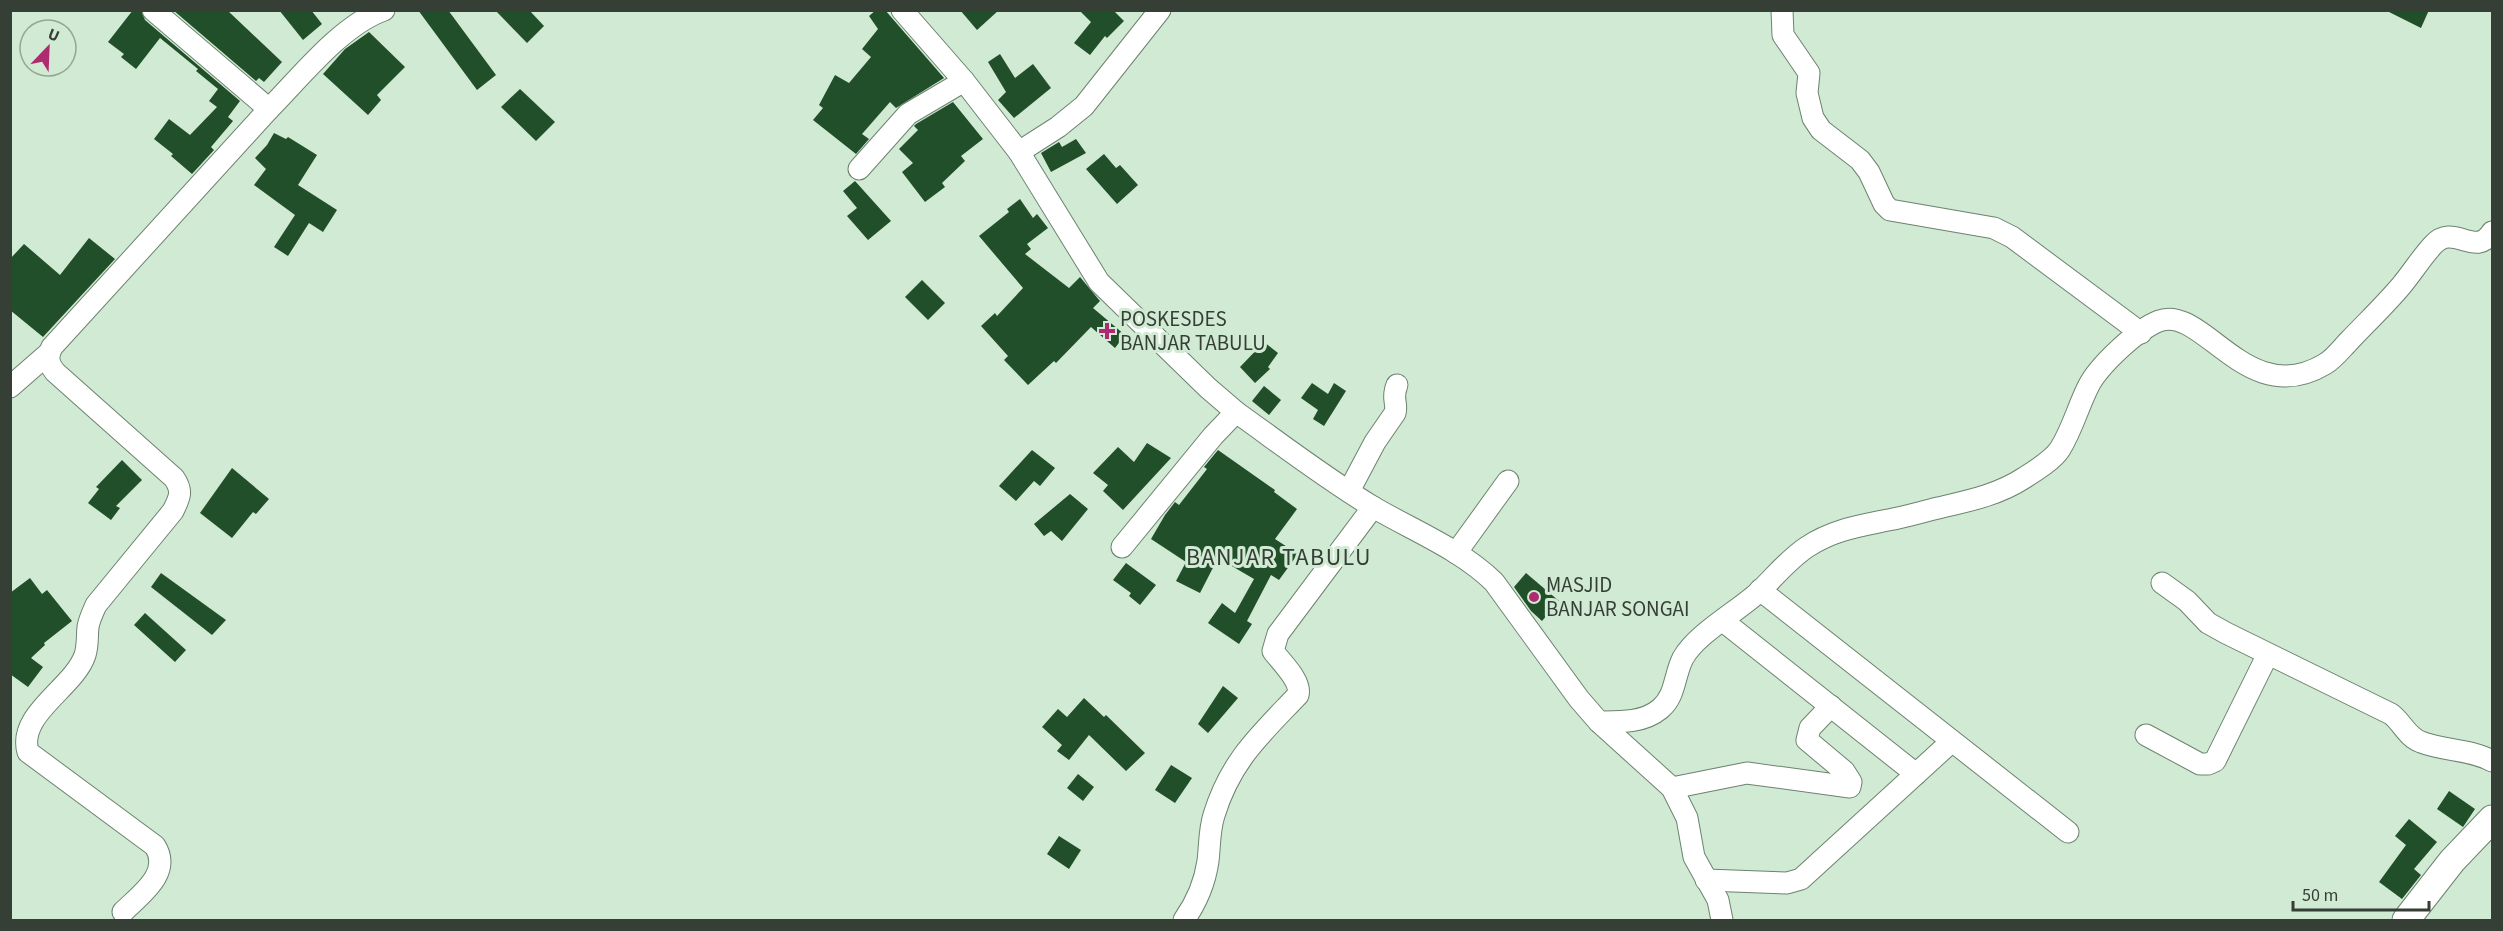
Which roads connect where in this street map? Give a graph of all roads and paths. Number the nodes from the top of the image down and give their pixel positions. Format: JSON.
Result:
{"nodes":[{"id":1,"x":153,"y":10,"type":"edge"},
{"id":2,"x":384,"y":10,"type":"edge"},
{"id":3,"x":902,"y":10,"type":"edge"},
{"id":4,"x":1160,"y":10,"type":"edge"},
{"id":5,"x":1782,"y":10,"type":"edge"},
{"id":6,"x":964,"y":81,"type":"junction"},
{"id":7,"x":269,"y":109,"type":"junction"},
{"id":8,"x":1019,"y":152,"type":"junction"},
{"id":9,"x":859,"y":169,"type":"dead end"},
{"id":10,"x":2493,"y":232,"type":"edge"},
{"id":11,"x":2141,"y":333,"type":"junction"},
{"id":12,"x":50,"y":353,"type":"junction"},
{"id":13,"x":1397,"y":385,"type":"dead end"},
{"id":14,"x":10,"y":387,"type":"edge"},
{"id":15,"x":1236,"y":412,"type":"junction"},
{"id":16,"x":1508,"y":481,"type":"dead end"},
{"id":17,"x":1349,"y":491,"type":"junction"},
{"id":18,"x":1373,"y":507,"type":"junction"},
{"id":19,"x":1122,"y":547,"type":"dead end"},
{"id":20,"x":1456,"y":553,"type":"junction"},
{"id":21,"x":2162,"y":583,"type":"dead end"},
{"id":22,"x":1760,"y":590,"type":"junction"},
{"id":23,"x":1723,"y":621,"type":"junction"},
{"id":24,"x":2267,"y":656,"type":"junction"},
{"id":25,"x":1831,"y":706,"type":"junction"},
{"id":26,"x":1599,"y":722,"type":"junction"},
{"id":27,"x":2146,"y":735,"type":"dead end"},
{"id":28,"x":1951,"y":742,"type":"junction"},
{"id":29,"x":2493,"y":761,"type":"edge"},
{"id":30,"x":1916,"y":774,"type":"junction"},
{"id":31,"x":1672,"y":788,"type":"junction"},
{"id":32,"x":2493,"y":819,"type":"edge"},
{"id":33,"x":2068,"y":832,"type":"dead end"},
{"id":34,"x":1706,"y":880,"type":"junction"},
{"id":35,"x":122,"y":918,"type":"edge"},
{"id":36,"x":1184,"y":921,"type":"edge"},
{"id":37,"x":1722,"y":921,"type":"edge"},
{"id":38,"x":2406,"y":921,"type":"edge"}],
"edges":[{"from":1,"to":7,"type":"street"},
{"from":2,"to":7,"type":"street"},
{"from":3,"to":6,"type":"street"},
{"from":4,"to":8,"type":"street"},
{"from":5,"to":11,"type":"street"},
{"from":6,"to":8,"type":"street"},
{"from":6,"to":9,"type":"street"},
{"from":7,"to":12,"type":"street"},
{"from":8,"to":15,"type":"street"},
{"from":10,"to":11,"type":"street"},
{"from":11,"to":22,"type":"street"},
{"from":12,"to":14,"type":"street"},
{"from":12,"to":35,"type":"street"},
{"from":13,"to":17,"type":"street"},
{"from":15,"to":17,"type":"street"},
{"from":15,"to":19,"type":"street"},
{"from":16,"to":20,"type":"street"},
{"from":17,"to":18,"type":"street"},
{"from":18,"to":20,"type":"street"},
{"from":18,"to":36,"type":"street"},
{"from":20,"to":26,"type":"street"},
{"from":21,"to":24,"type":"street"},
{"from":22,"to":23,"type":"street"},
{"from":22,"to":28,"type":"street"},
{"from":23,"to":25,"type":"street"},
{"from":23,"to":26,"type":"street"},
{"from":24,"to":27,"type":"street"},
{"from":24,"to":29,"type":"street"},
{"from":25,"to":30,"type":"street"},
{"from":25,"to":31,"type":"street"},
{"from":26,"to":31,"type":"street"},
{"from":28,"to":30,"type":"street"},
{"from":28,"to":33,"type":"street"},
{"from":30,"to":34,"type":"street"},
{"from":31,"to":34,"type":"street"},
{"from":32,"to":38,"type":"street"},
{"from":34,"to":37,"type":"street"}]}
